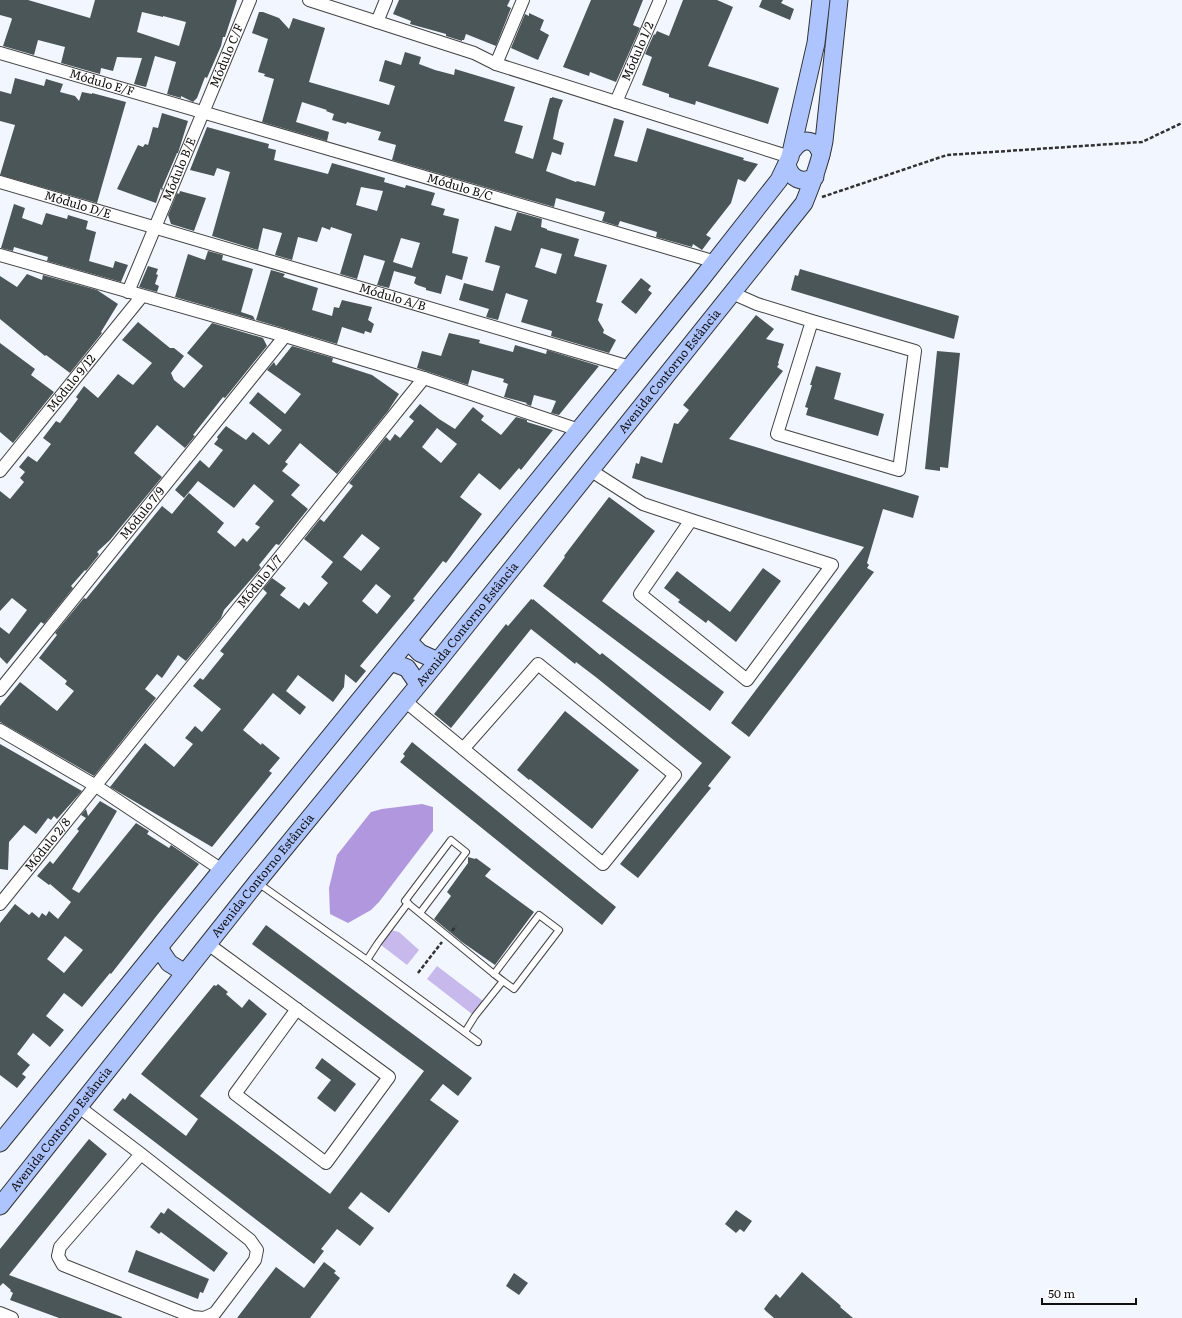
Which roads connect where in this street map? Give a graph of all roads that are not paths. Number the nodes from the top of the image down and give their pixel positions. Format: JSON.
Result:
{"nodes":[{"id":1,"x":250,"y":0,"type":"edge"},
{"id":2,"x":309,"y":0,"type":"edge"},
{"id":3,"x":386,"y":0,"type":"edge"},
{"id":4,"x":523,"y":0,"type":"edge"},
{"id":5,"x":660,"y":0,"type":"edge"},
{"id":6,"x":821,"y":0,"type":"edge"},
{"id":7,"x":839,"y":0,"type":"edge"},
{"id":8,"x":377,"y":22,"type":"junction"},
{"id":9,"x":0,"y":53,"type":"edge"},
{"id":10,"x":496,"y":64,"type":"junction"},
{"id":11,"x":616,"y":102,"type":"junction"},
{"id":12,"x":203,"y":112,"type":"junction"},
{"id":13,"x":822,"y":155,"type":"junction"},
{"id":14,"x":790,"y":157,"type":"junction"},
{"id":15,"x":815,"y":176,"type":"junction"},
{"id":16,"x":0,"y":182,"type":"edge"},
{"id":17,"x":155,"y":228,"type":"junction"},
{"id":18,"x":0,"y":255,"type":"edge"},
{"id":19,"x":716,"y":262,"type":"junction"},
{"id":20,"x":128,"y":292,"type":"junction"},
{"id":21,"x":732,"y":293,"type":"junction"},
{"id":22,"x":142,"y":296,"type":"junction"},
{"id":23,"x":812,"y":321,"type":"junction"},
{"id":24,"x":285,"y":336,"type":"junction"},
{"id":25,"x":630,"y":367,"type":"junction"},
{"id":26,"x":424,"y":378,"type":"junction"},
{"id":27,"x":580,"y":430,"type":"junction"},
{"id":28,"x":590,"y":470,"type":"junction"},
{"id":29,"x":0,"y":471,"type":"edge"},
{"id":30,"x":691,"y":520,"type":"junction"},
{"id":31,"x":408,"y":641,"type":"junction"},
{"id":32,"x":438,"y":661,"type":"junction"},
{"id":33,"x":392,"y":662,"type":"junction"},
{"id":34,"x":418,"y":684,"type":"junction"},
{"id":35,"x":0,"y":690,"type":"edge"},
{"id":36,"x":405,"y":701,"type":"junction"},
{"id":37,"x":0,"y":730,"type":"edge"},
{"id":38,"x":463,"y":749,"type":"junction"},
{"id":39,"x":96,"y":786,"type":"junction"},
{"id":40,"x":222,"y":870,"type":"junction"},
{"id":41,"x":257,"y":882,"type":"junction"},
{"id":42,"x":408,"y":903,"type":"junction"},
{"id":43,"x":0,"y":904,"type":"edge"},
{"id":44,"x":420,"y":913,"type":"junction"},
{"id":45,"x":208,"y":944,"type":"junction"},
{"id":46,"x":159,"y":948,"type":"junction"},
{"id":47,"x":367,"y":960,"type":"junction"},
{"id":48,"x":185,"y":973,"type":"junction"},
{"id":49,"x":494,"y":974,"type":"junction"},
{"id":50,"x":503,"y":981,"type":"junction"},
{"id":51,"x":297,"y":1009,"type":"junction"},
{"id":52,"x":465,"y":1032,"type":"junction"},
{"id":53,"x":478,"y":1042,"type":"dead end"},
{"id":54,"x":79,"y":1107,"type":"junction"},
{"id":55,"x":0,"y":1143,"type":"edge"},
{"id":56,"x":141,"y":1154,"type":"junction"},
{"id":57,"x":0,"y":1206,"type":"edge"},
{"id":58,"x":0,"y":1313,"type":"edge"},
{"id":59,"x":12,"y":1318,"type":"edge"}],
"edges":[{"from":1,"to":12,"type":"street","name":"Módulo C/F"},
{"from":2,"to":8,"type":"street"},
{"from":3,"to":8,"type":"street"},
{"from":4,"to":10,"type":"street"},
{"from":5,"to":11,"type":"street","name":"Módulo 1/2"},
{"from":6,"to":14,"type":"street"},
{"from":7,"to":13,"type":"street","name":"Avenida Contorno Estância"},
{"from":8,"to":10,"type":"street"},
{"from":9,"to":12,"type":"street","name":"Módulo E/F"},
{"from":10,"to":11,"type":"street"},
{"from":11,"to":14,"type":"street"},
{"from":12,"to":17,"type":"street","name":"Módulo B/E"},
{"from":12,"to":19,"type":"street","name":"Módulo B/C"},
{"from":13,"to":14,"type":"street"},
{"from":13,"to":15,"type":"street","name":"Avenida Contorno Estância"},
{"from":14,"to":15,"type":"street"},
{"from":14,"to":19,"type":"street"},
{"from":15,"to":21,"type":"street","name":"Avenida Contorno Estância"},
{"from":16,"to":17,"type":"street","name":"Módulo D/E"},
{"from":17,"to":20,"type":"street","name":"Módulo B/E"},
{"from":17,"to":25,"type":"street","name":"Módulo A/B"},
{"from":18,"to":20,"type":"street"},
{"from":19,"to":25,"type":"street"},
{"from":20,"to":22,"type":"street"},
{"from":21,"to":23,"type":"street"},
{"from":21,"to":28,"type":"street","name":"Avenida Contorno Estância"},
{"from":22,"to":24,"type":"street"},
{"from":22,"to":29,"type":"street","name":"Módulo 9/12"},
{"from":23,"to":23,"type":"street"},
{"from":24,"to":26,"type":"street"},
{"from":24,"to":35,"type":"street","name":"Módulo 7/9"},
{"from":25,"to":27,"type":"street"},
{"from":26,"to":27,"type":"street"},
{"from":26,"to":39,"type":"street","name":"Módulo 1/7"},
{"from":27,"to":31,"type":"street"},
{"from":28,"to":30,"type":"street"},
{"from":28,"to":32,"type":"street","name":"Avenida Contorno Estância"},
{"from":30,"to":30,"type":"street"},
{"from":31,"to":32,"type":"street"},
{"from":31,"to":33,"type":"street"},
{"from":32,"to":34,"type":"street","name":"Avenida Contorno Estância"},
{"from":33,"to":34,"type":"street"},
{"from":33,"to":40,"type":"street"},
{"from":34,"to":36,"type":"street","name":"Avenida Contorno Estância"},
{"from":36,"to":38,"type":"street"},
{"from":36,"to":41,"type":"street","name":"Avenida Contorno Estância"},
{"from":37,"to":39,"type":"street"},
{"from":38,"to":38,"type":"street"},
{"from":39,"to":40,"type":"street"},
{"from":39,"to":43,"type":"street","name":"Módulo 2/8"},
{"from":40,"to":46,"type":"street"},
{"from":41,"to":45,"type":"street","name":"Avenida Contorno Estância"},
{"from":41,"to":47,"type":"lane"},
{"from":42,"to":44,"type":"lane"},
{"from":42,"to":44,"type":"lane"},
{"from":42,"to":47,"type":"lane"},
{"from":44,"to":49,"type":"lane"},
{"from":45,"to":48,"type":"street","name":"Avenida Contorno Estância"},
{"from":45,"to":51,"type":"street"},
{"from":46,"to":48,"type":"street"},
{"from":46,"to":55,"type":"street"},
{"from":47,"to":52,"type":"lane"},
{"from":48,"to":54,"type":"street","name":"Avenida Contorno Estância"},
{"from":49,"to":50,"type":"lane"},
{"from":49,"to":50,"type":"lane"},
{"from":50,"to":52,"type":"lane"},
{"from":51,"to":51,"type":"street"},
{"from":52,"to":53,"type":"lane"},
{"from":54,"to":56,"type":"street"},
{"from":54,"to":57,"type":"street","name":"Avenida Contorno Estância"},
{"from":56,"to":56,"type":"street"},
{"from":58,"to":59,"type":"street"}]}
